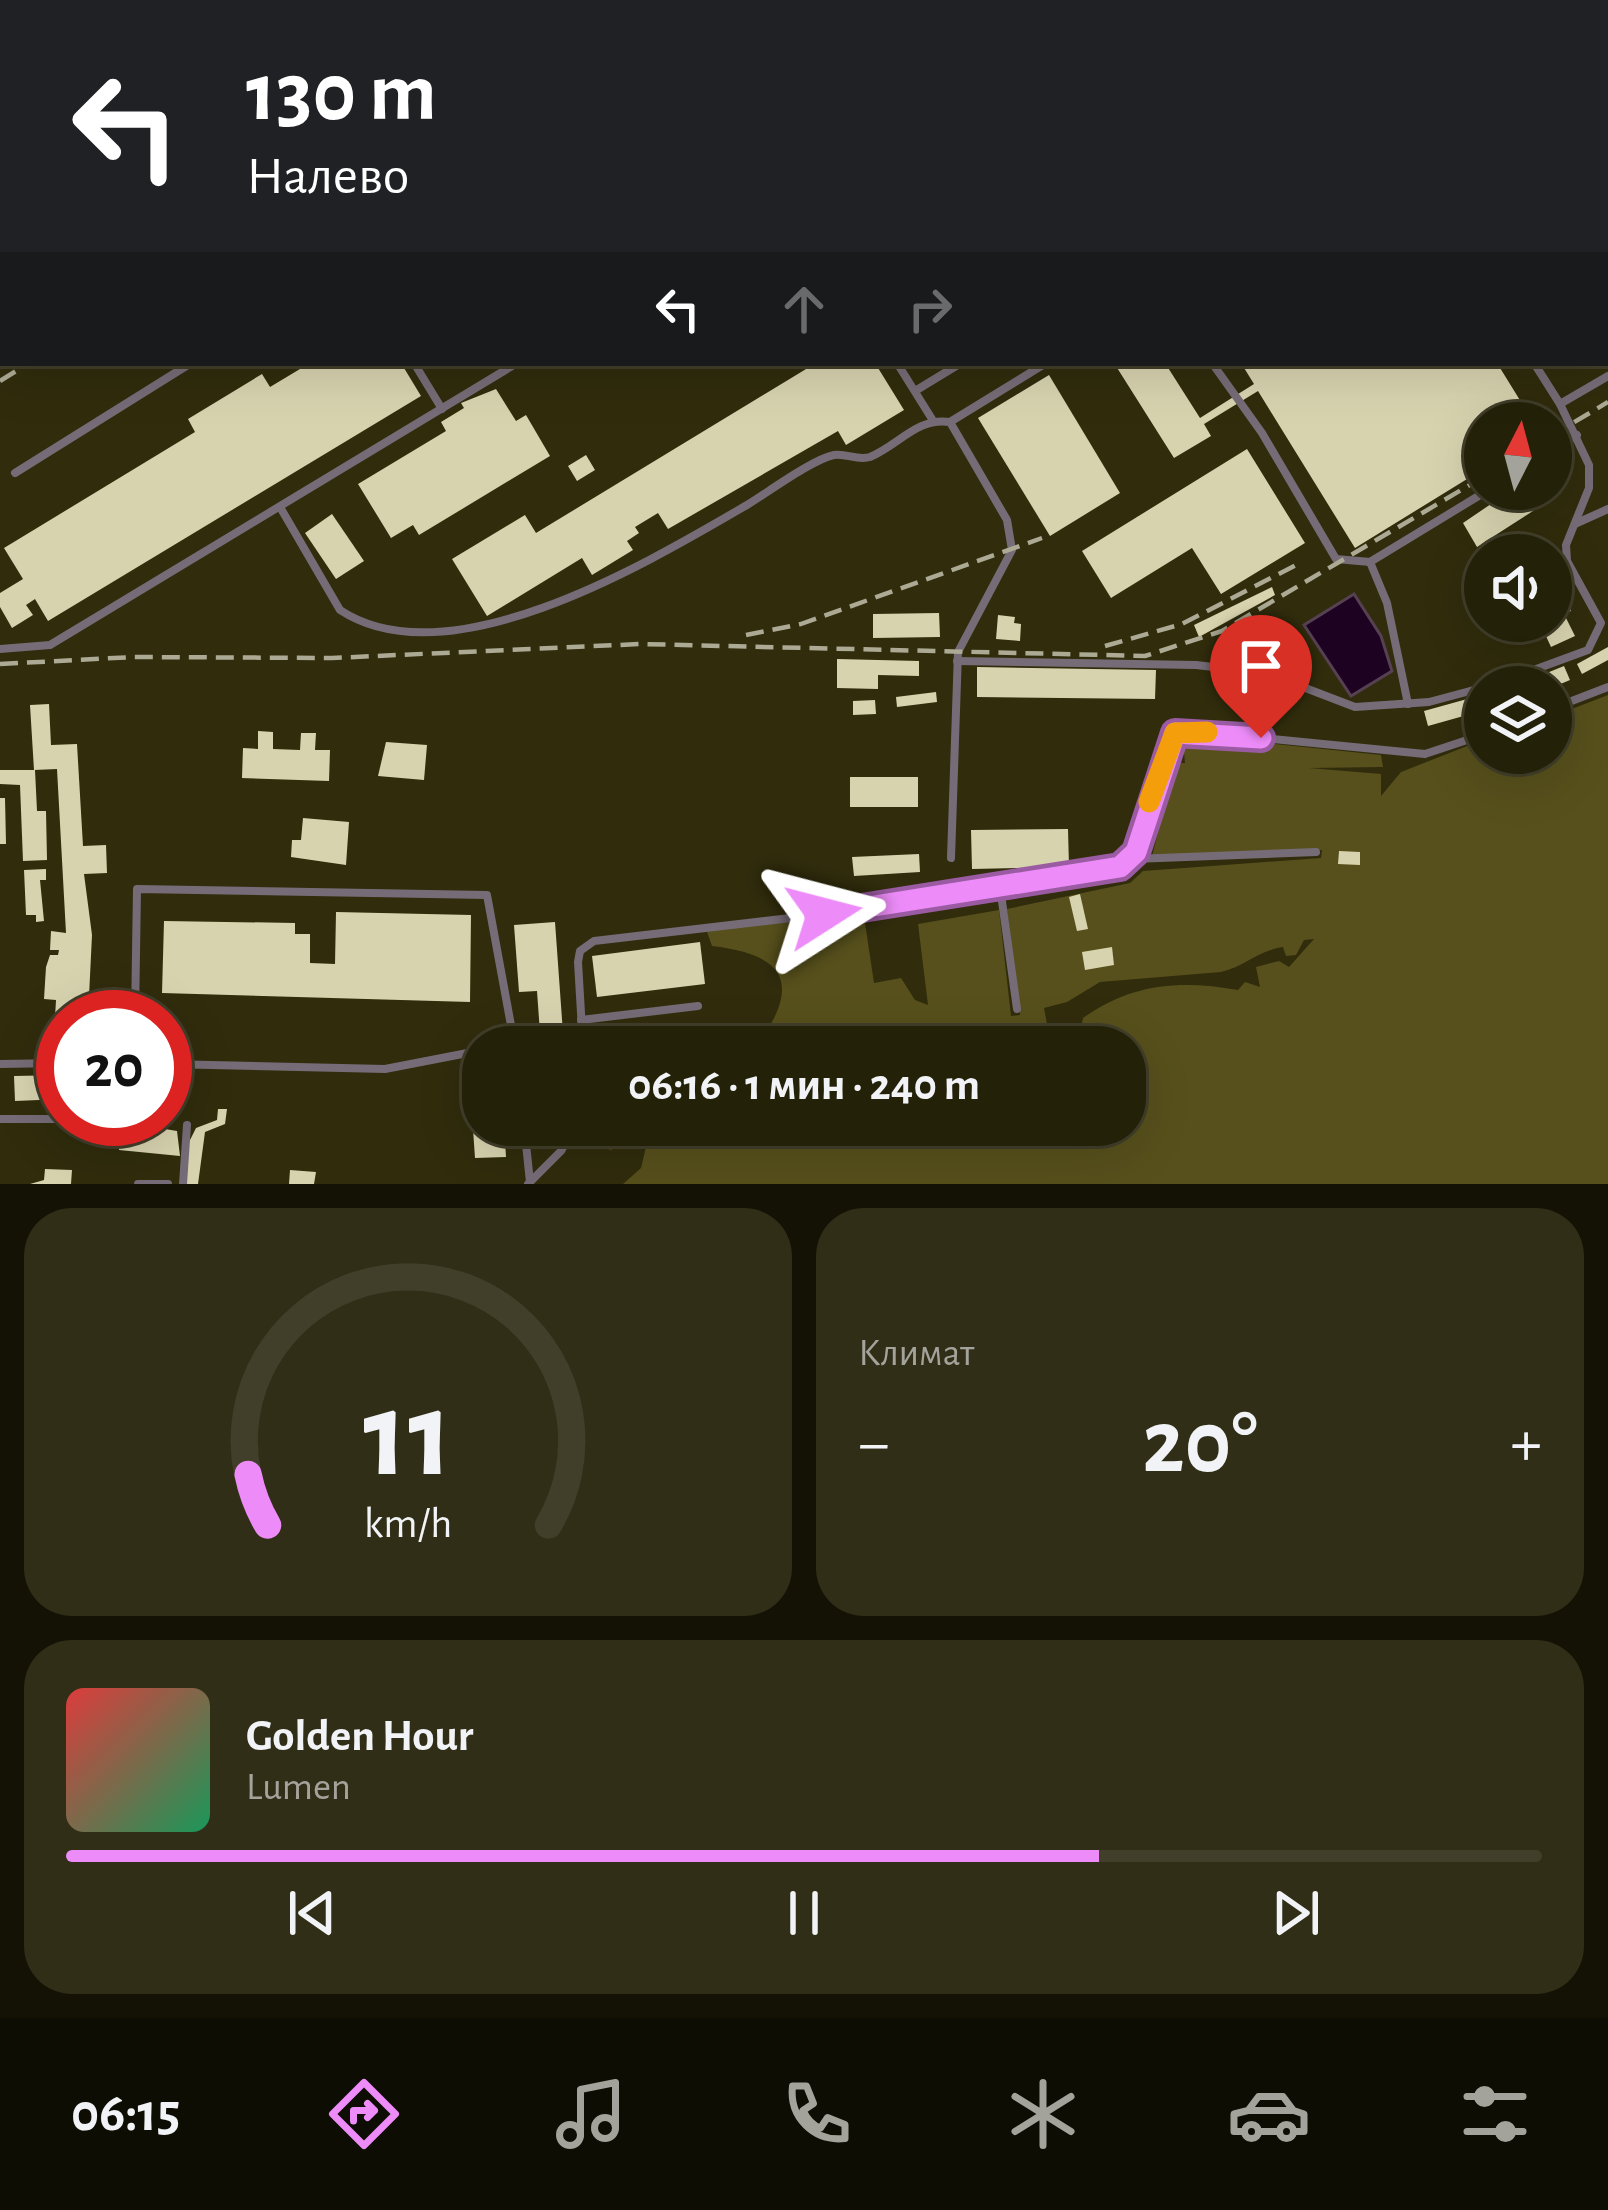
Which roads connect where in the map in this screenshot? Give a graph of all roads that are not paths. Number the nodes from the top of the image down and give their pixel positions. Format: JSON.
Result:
{"nodes":[{"id":1,"x":186,"y":366,"type":"edge"},
{"id":2,"x":416,"y":366,"type":"edge"},
{"id":3,"x":512,"y":366,"type":"edge"},
{"id":4,"x":899,"y":366,"type":"edge"},
{"id":5,"x":957,"y":366,"type":"edge"},
{"id":6,"x":1041,"y":366,"type":"edge"},
{"id":7,"x":1214,"y":366,"type":"edge"},
{"id":8,"x":1536,"y":366,"type":"edge"},
{"id":9,"x":1608,"y":376,"type":"edge"},
{"id":10,"x":915,"y":392,"type":"junction"},
{"id":11,"x":1559,"y":402,"type":"edge"},
{"id":12,"x":1563,"y":402,"type":"edge"},
{"id":13,"x":442,"y":409,"type":"junction"},
{"id":14,"x":932,"y":419,"type":"junction"},
{"id":15,"x":950,"y":422,"type":"junction"},
{"id":16,"x":1572,"y":426,"type":"edge"},
{"id":17,"x":1577,"y":435,"type":"junction"},
{"id":18,"x":1572,"y":438,"type":"edge"},
{"id":19,"x":15,"y":473,"type":"dead end"},
{"id":20,"x":1464,"y":505,"type":"edge"},
{"id":21,"x":280,"y":507,"type":"junction"},
{"id":22,"x":1608,"y":509,"type":"edge"},
{"id":23,"x":1576,"y":524,"type":"junction"},
{"id":24,"x":1370,"y":562,"type":"junction"},
{"id":25,"x":0,"y":650,"type":"edge"},
{"id":26,"x":958,"y":662,"type":"junction"},
{"id":27,"x":1544,"y":666,"type":"edge"},
{"id":28,"x":1608,"y":687,"type":"edge"},
{"id":29,"x":1464,"y":692,"type":"edge"},
{"id":30,"x":1572,"y":701,"type":"edge"},
{"id":31,"x":1408,"y":704,"type":"junction"},
{"id":32,"x":1464,"y":741,"type":"edge"},
{"id":33,"x":1316,"y":852,"type":"dead end"},
{"id":34,"x":951,"y":858,"type":"dead end"},
{"id":35,"x":1132,"y":859,"type":"junction"},
{"id":36,"x":1000,"y":887,"type":"junction"},
{"id":37,"x":135,"y":990,"type":"edge"},
{"id":38,"x":698,"y":1006,"type":"dead end"},
{"id":39,"x":1017,"y":1009,"type":"dead end"},
{"id":40,"x":580,"y":1020,"type":"junction"},
{"id":41,"x":512,"y":1026,"type":"edge"},
{"id":42,"x":581,"y":1026,"type":"edge"},
{"id":43,"x":462,"y":1053,"type":"edge"},
{"id":44,"x":36,"y":1063,"type":"edge"},
{"id":45,"x":0,"y":1064,"type":"edge"},
{"id":46,"x":192,"y":1065,"type":"edge"},
{"id":47,"x":0,"y":1119,"type":"edge"},
{"id":48,"x":36,"y":1119,"type":"edge"},
{"id":49,"x":186,"y":1146,"type":"edge"},
{"id":50,"x":526,"y":1146,"type":"edge"},
{"id":51,"x":563,"y":1146,"type":"edge"},
{"id":52,"x":529,"y":1183,"type":"edge"},
{"id":53,"x":138,"y":1184,"type":"edge"},
{"id":54,"x":168,"y":1184,"type":"edge"},
{"id":55,"x":183,"y":1184,"type":"edge"}],
"edges":[{"from":1,"to":19,"type":"lane"},
{"from":2,"to":13,"type":"lane"},
{"from":3,"to":13,"type":"lane"},
{"from":4,"to":10,"type":"lane"},
{"from":5,"to":10,"type":"lane"},
{"from":6,"to":15,"type":"lane"},
{"from":7,"to":24,"type":"lane"},
{"from":8,"to":11,"type":"lane"},
{"from":9,"to":12,"type":"lane"},
{"from":10,"to":14,"type":"lane"},
{"from":13,"to":21,"type":"lane"},
{"from":14,"to":15,"type":"lane"},
{"from":14,"to":21,"type":"lane"},
{"from":15,"to":26,"type":"lane"},
{"from":16,"to":17,"type":"lane"},
{"from":17,"to":18,"type":"lane"},
{"from":17,"to":23,"type":"lane"},
{"from":20,"to":24,"type":"lane"},
{"from":21,"to":25,"type":"lane"},
{"from":22,"to":23,"type":"lane"},
{"from":23,"to":27,"type":"lane"},
{"from":24,"to":31,"type":"lane"},
{"from":26,"to":31,"type":"lane"},
{"from":26,"to":34,"type":"lane"},
{"from":28,"to":30,"type":"lane"},
{"from":29,"to":31,"type":"lane"},
{"from":32,"to":35,"type":"lane"},
{"from":33,"to":35,"type":"lane"},
{"from":35,"to":36,"type":"lane"},
{"from":36,"to":39,"type":"lane"},
{"from":36,"to":40,"type":"lane"},
{"from":37,"to":41,"type":"lane"},
{"from":38,"to":40,"type":"lane"},
{"from":40,"to":42,"type":"lane"},
{"from":43,"to":46,"type":"lane"},
{"from":44,"to":45,"type":"lane"},
{"from":47,"to":48,"type":"lane"},
{"from":49,"to":55,"type":"lane"},
{"from":50,"to":52,"type":"lane"},
{"from":51,"to":52,"type":"lane"},
{"from":53,"to":54,"type":"lane"}]}
